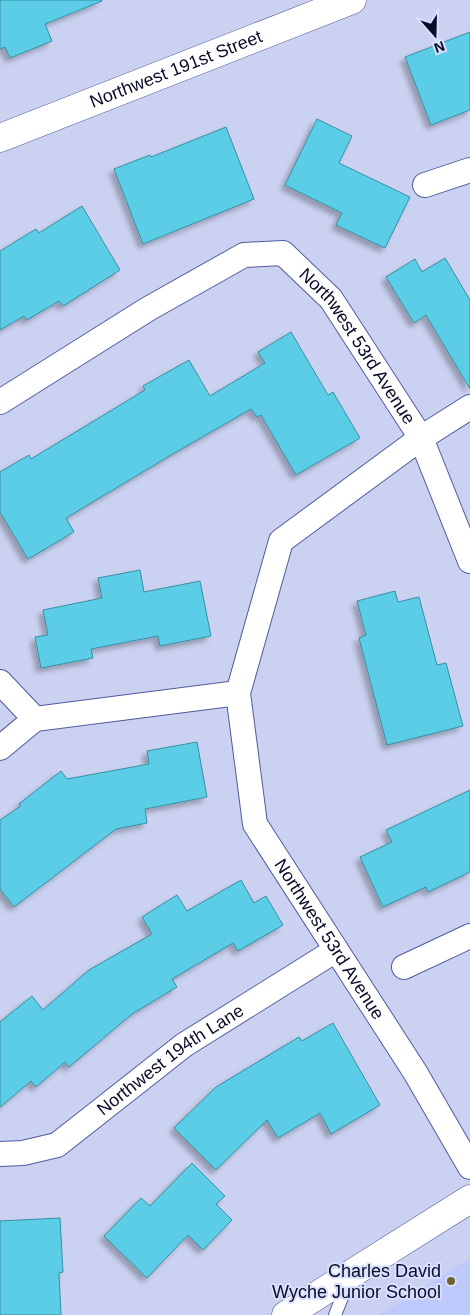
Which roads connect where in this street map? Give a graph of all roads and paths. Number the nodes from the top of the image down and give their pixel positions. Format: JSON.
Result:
{"nodes":[{"id":1,"x":352,"y":0,"type":"edge"},
{"id":2,"x":0,"y":138,"type":"edge"},
{"id":3,"x":470,"y":170,"type":"edge"},
{"id":4,"x":425,"y":185,"type":"dead end"},
{"id":5,"x":0,"y":402,"type":"edge"},
{"id":6,"x":470,"y":407,"type":"edge"},
{"id":7,"x":421,"y":438,"type":"junction"},
{"id":8,"x":470,"y":561,"type":"edge"},
{"id":9,"x":0,"y":682,"type":"edge"},
{"id":10,"x":238,"y":693,"type":"junction"},
{"id":11,"x":35,"y":719,"type":"junction"},
{"id":12,"x":0,"y":748,"type":"edge"},
{"id":13,"x":470,"y":936,"type":"edge"},
{"id":14,"x":336,"y":950,"type":"junction"},
{"id":15,"x":404,"y":967,"type":"dead end"},
{"id":16,"x":0,"y":1154,"type":"edge"},
{"id":17,"x":470,"y":1167,"type":"edge"},
{"id":18,"x":470,"y":1199,"type":"edge"},
{"id":19,"x":352,"y":1273,"type":"junction"},
{"id":20,"x":286,"y":1315,"type":"edge"},
{"id":21,"x":335,"y":1315,"type":"edge"}],
"edges":[{"from":1,"to":2,"type":"street","name":"Northwest 191st Street"},
{"from":3,"to":4,"type":"street"},
{"from":5,"to":7,"type":"street","name":"Northwest 53rd Avenue"},
{"from":6,"to":7,"type":"street"},
{"from":7,"to":8,"type":"street"},
{"from":7,"to":10,"type":"street","name":"Northwest 53rd Avenue"},
{"from":9,"to":11,"type":"street"},
{"from":10,"to":11,"type":"street"},
{"from":10,"to":14,"type":"street","name":"Northwest 53rd Avenue"},
{"from":11,"to":12,"type":"street"},
{"from":13,"to":15,"type":"street"},
{"from":14,"to":16,"type":"street","name":"Northwest 194th Lane"},
{"from":14,"to":17,"type":"street","name":"Northwest 53rd Avenue"},
{"from":18,"to":19,"type":"street"},
{"from":19,"to":20,"type":"street"},
{"from":19,"to":21,"type":"lane"}]}
